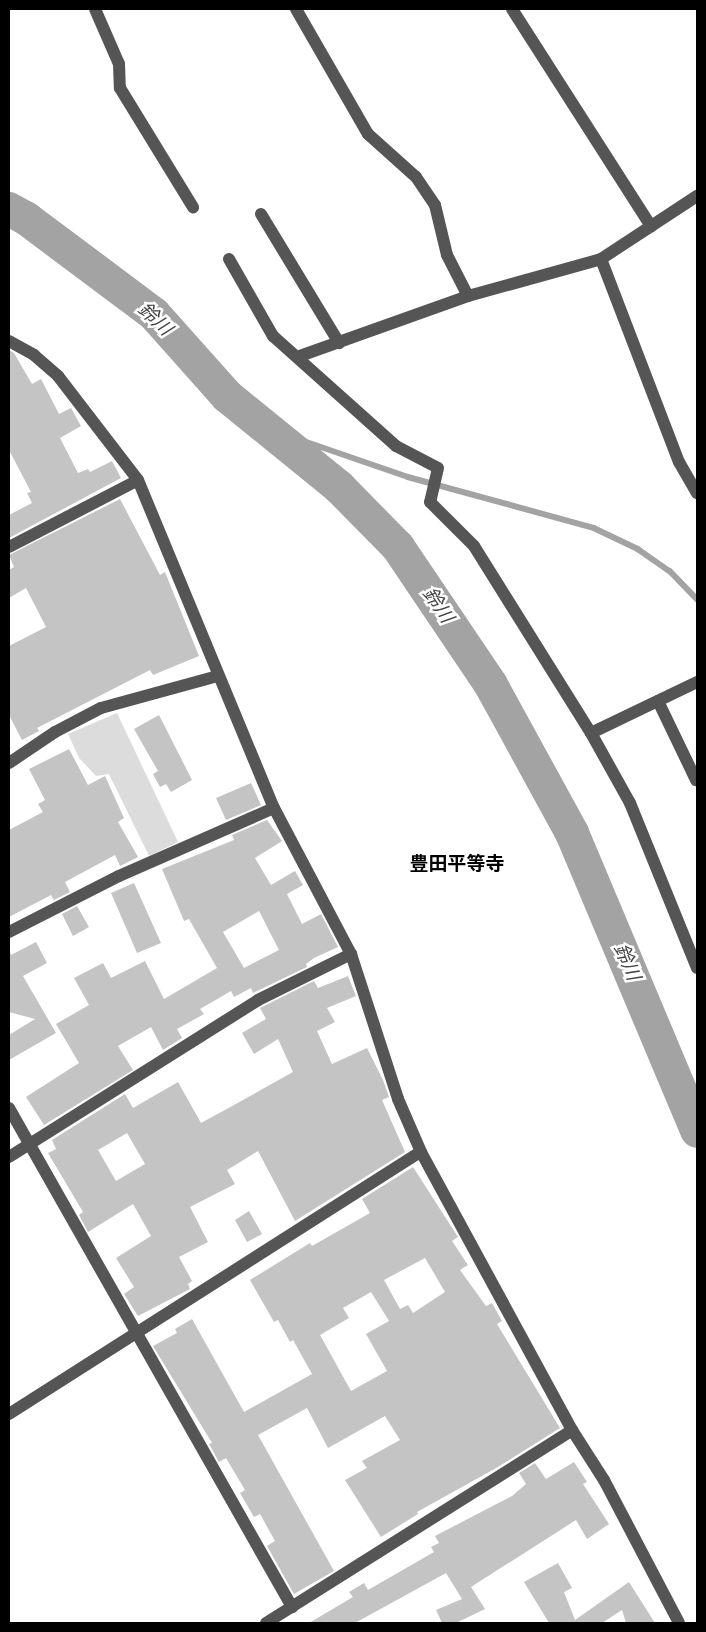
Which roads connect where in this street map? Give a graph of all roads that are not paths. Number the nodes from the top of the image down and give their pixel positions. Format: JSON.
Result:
{"nodes":[{"id":1,"x":95,"y":9,"type":"edge"},
{"id":2,"x":296,"y":9,"type":"edge"},
{"id":3,"x":512,"y":9,"type":"edge"},
{"id":4,"x":697,"y":196,"type":"edge"},
{"id":5,"x":194,"y":208,"type":"dead end"},
{"id":6,"x":261,"y":214,"type":"dead end"},
{"id":7,"x":651,"y":226,"type":"junction"},
{"id":8,"x":229,"y":259,"type":"dead end"},
{"id":9,"x":601,"y":259,"type":"junction"},
{"id":10,"x":468,"y":296,"type":"junction"},
{"id":11,"x":9,"y":341,"type":"edge"},
{"id":12,"x":339,"y":343,"type":"junction"},
{"id":13,"x":296,"y":358,"type":"junction"},
{"id":14,"x":138,"y":480,"type":"junction"},
{"id":15,"x":697,"y":493,"type":"edge"},
{"id":16,"x":9,"y":547,"type":"edge"},
{"id":17,"x":218,"y":676,"type":"junction"},
{"id":18,"x":697,"y":682,"type":"edge"},
{"id":19,"x":658,"y":701,"type":"junction"},
{"id":20,"x":591,"y":733,"type":"junction"},
{"id":21,"x":9,"y":763,"type":"edge"},
{"id":22,"x":696,"y":780,"type":"dead end"},
{"id":23,"x":274,"y":808,"type":"junction"},
{"id":24,"x":9,"y":932,"type":"edge"},
{"id":25,"x":352,"y":954,"type":"junction"},
{"id":26,"x":697,"y":968,"type":"edge"},
{"id":27,"x":9,"y":1108,"type":"edge"},
{"id":28,"x":29,"y":1144,"type":"junction"},
{"id":29,"x":421,"y":1152,"type":"junction"},
{"id":30,"x":9,"y":1157,"type":"edge"},
{"id":31,"x":136,"y":1332,"type":"junction"},
{"id":32,"x":9,"y":1414,"type":"edge"},
{"id":33,"x":572,"y":1430,"type":"junction"},
{"id":34,"x":292,"y":1607,"type":"junction"},
{"id":35,"x":266,"y":1623,"type":"edge"},
{"id":36,"x":679,"y":1623,"type":"edge"}],
"edges":[{"from":1,"to":5,"type":"street"},
{"from":2,"to":10,"type":"street"},
{"from":3,"to":7,"type":"street"},
{"from":4,"to":7,"type":"street"},
{"from":6,"to":12,"type":"street"},
{"from":7,"to":9,"type":"street"},
{"from":8,"to":13,"type":"street"},
{"from":9,"to":10,"type":"street"},
{"from":9,"to":15,"type":"street"},
{"from":10,"to":12,"type":"street"},
{"from":11,"to":14,"type":"street"},
{"from":12,"to":13,"type":"street"},
{"from":13,"to":20,"type":"street"},
{"from":14,"to":16,"type":"street"},
{"from":14,"to":17,"type":"street"},
{"from":17,"to":21,"type":"street"},
{"from":17,"to":23,"type":"street"},
{"from":18,"to":19,"type":"street"},
{"from":19,"to":20,"type":"street"},
{"from":19,"to":22,"type":"street"},
{"from":20,"to":26,"type":"street"},
{"from":23,"to":24,"type":"street"},
{"from":23,"to":25,"type":"street"},
{"from":25,"to":28,"type":"street"},
{"from":25,"to":29,"type":"street"},
{"from":27,"to":28,"type":"street"},
{"from":28,"to":30,"type":"street"},
{"from":28,"to":31,"type":"street"},
{"from":29,"to":31,"type":"street"},
{"from":29,"to":33,"type":"street"},
{"from":31,"to":32,"type":"street"},
{"from":31,"to":34,"type":"street"},
{"from":33,"to":34,"type":"street"},
{"from":33,"to":36,"type":"street"},
{"from":34,"to":35,"type":"street"}]}
